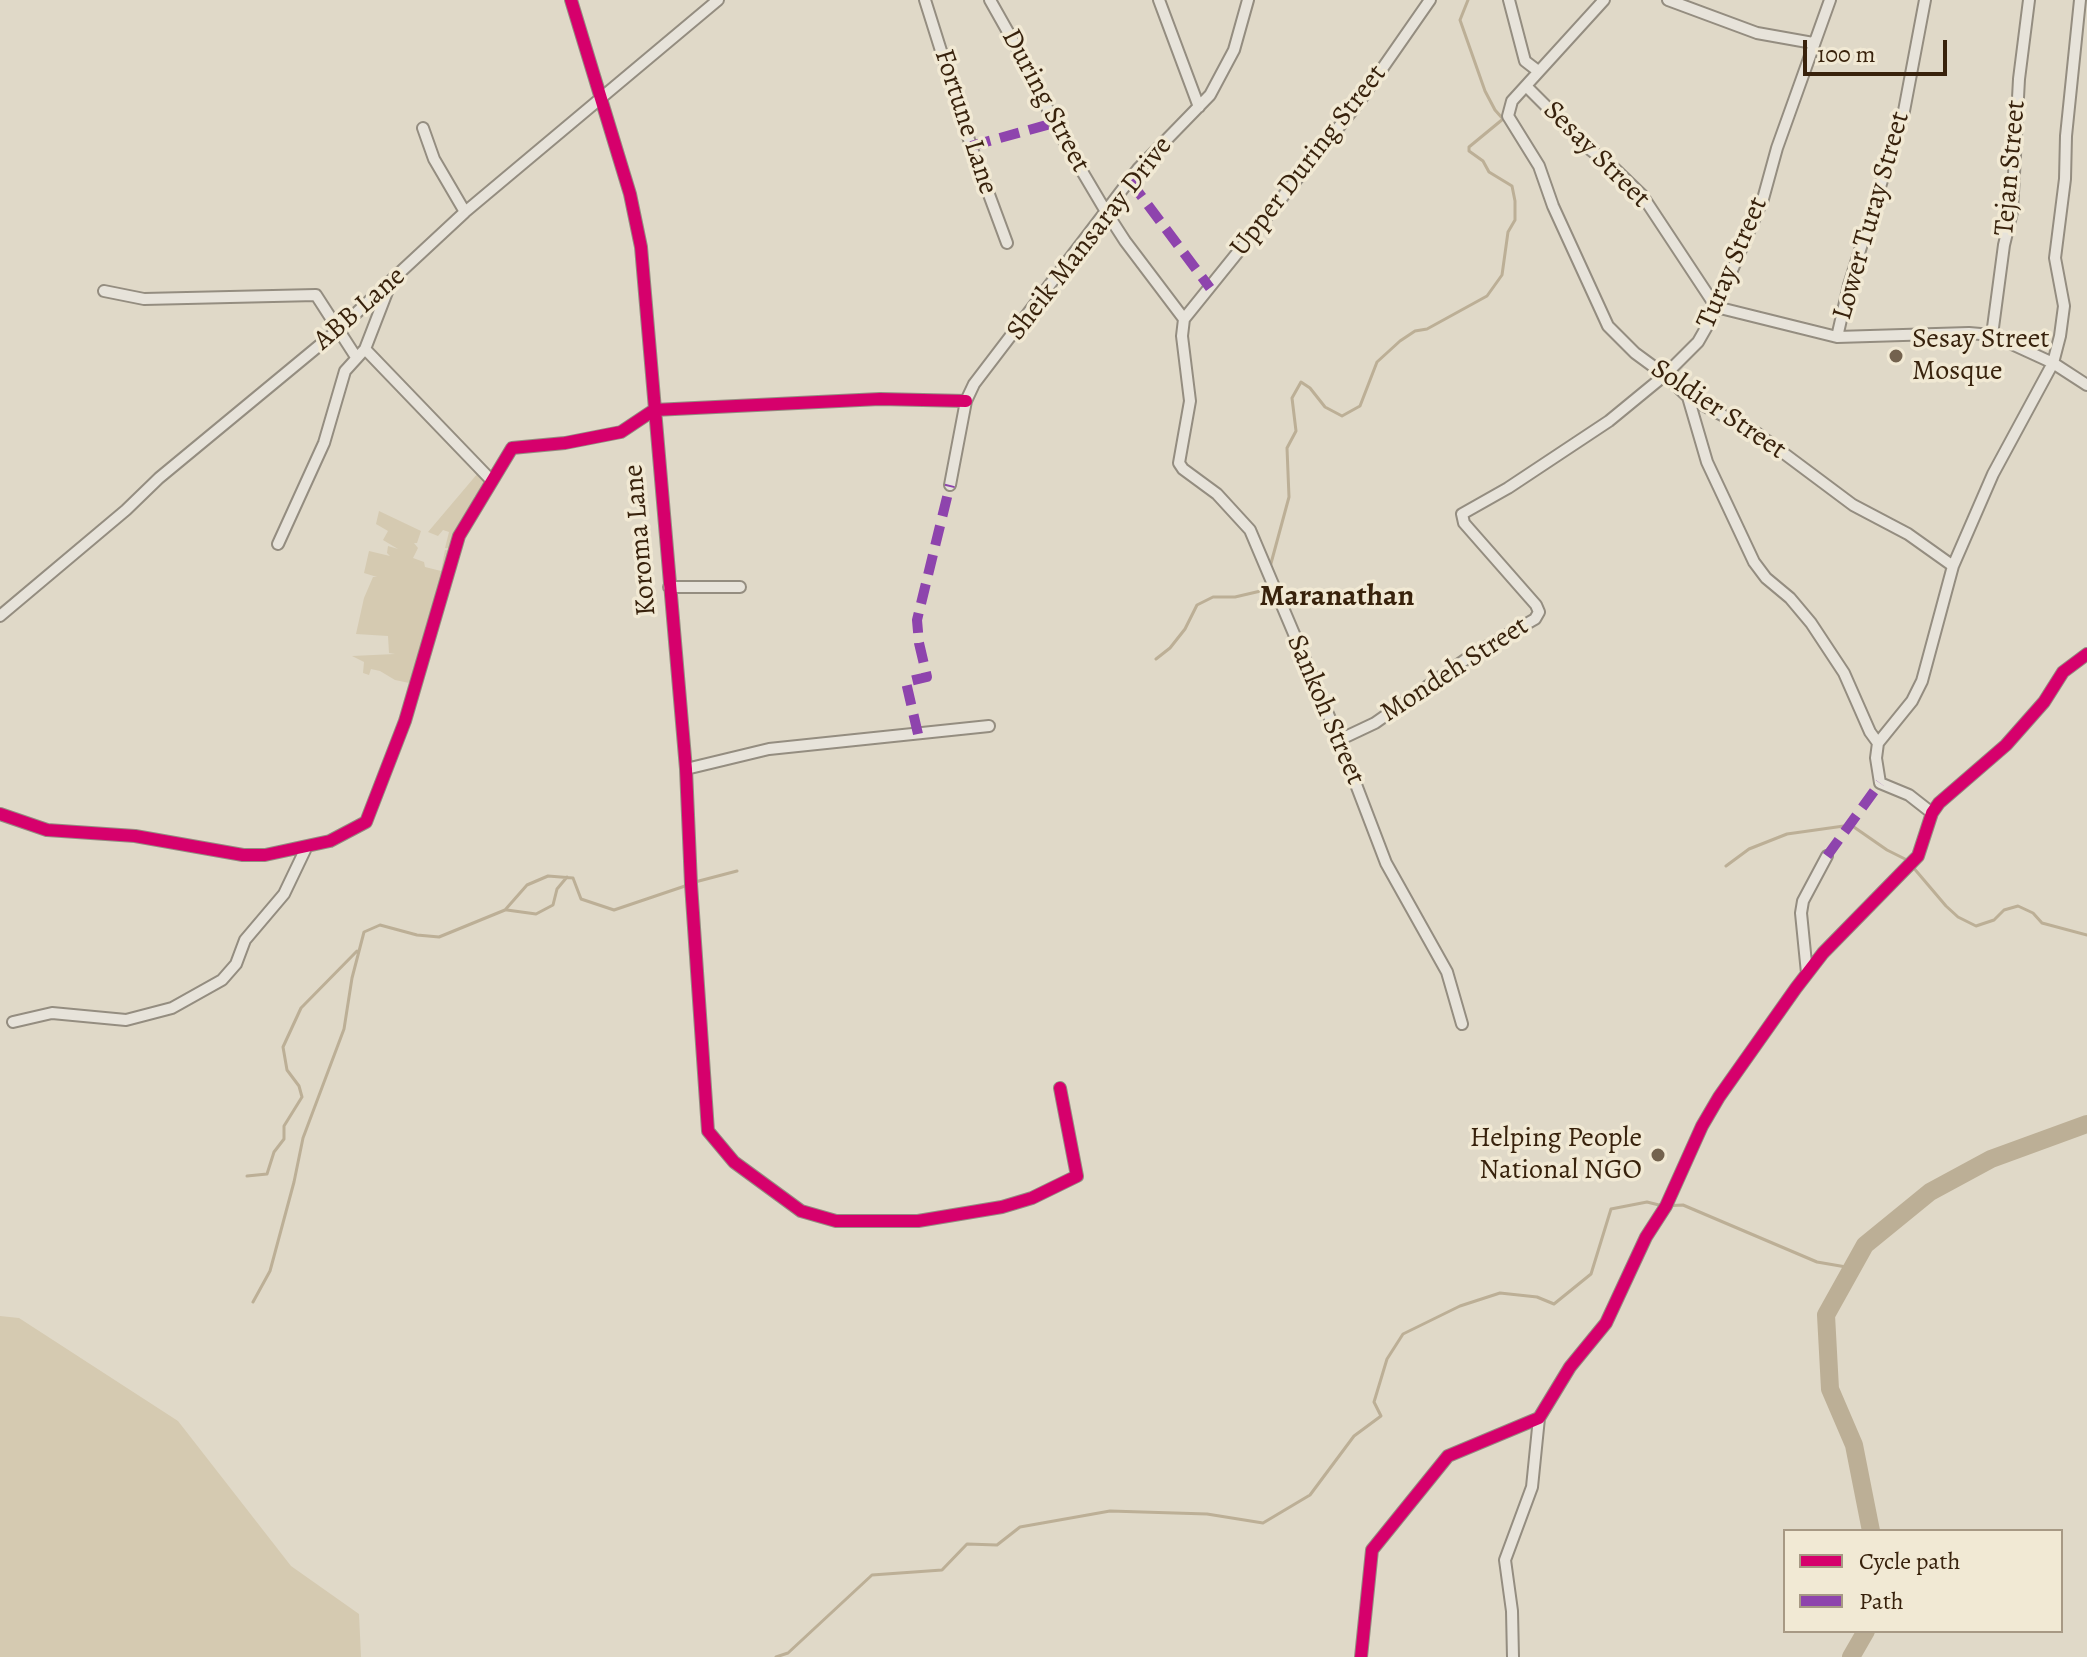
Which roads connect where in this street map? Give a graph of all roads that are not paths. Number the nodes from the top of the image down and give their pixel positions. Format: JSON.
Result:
{"nodes":[{"id":1,"x":571,"y":0,"type":"edge"},
{"id":2,"x":718,"y":0,"type":"edge"},
{"id":3,"x":925,"y":0,"type":"edge"},
{"id":4,"x":990,"y":0,"type":"edge"},
{"id":5,"x":1159,"y":0,"type":"edge"},
{"id":6,"x":1248,"y":0,"type":"edge"},
{"id":7,"x":1430,"y":0,"type":"edge"},
{"id":8,"x":1509,"y":0,"type":"edge"},
{"id":9,"x":1604,"y":0,"type":"edge"},
{"id":10,"x":1668,"y":0,"type":"edge"},
{"id":11,"x":1830,"y":0,"type":"edge"},
{"id":12,"x":1925,"y":0,"type":"edge"},
{"id":13,"x":2029,"y":0,"type":"edge"},
{"id":14,"x":2080,"y":0,"type":"edge"},
{"id":15,"x":1813,"y":43,"type":"junction"},
{"id":16,"x":1538,"y":71,"type":"junction"},
{"id":17,"x":1526,"y":86,"type":"junction"},
{"id":18,"x":601,"y":97,"type":"junction"},
{"id":19,"x":1199,"y":107,"type":"junction"},
{"id":20,"x":423,"y":128,"type":"dead end"},
{"id":21,"x":1105,"y":210,"type":"junction"},
{"id":22,"x":465,"y":212,"type":"junction"},
{"id":23,"x":1007,"y":243,"type":"dead end"},
{"id":24,"x":390,"y":284,"type":"junction"},
{"id":25,"x":104,"y":291,"type":"dead end"},
{"id":26,"x":1716,"y":307,"type":"junction"},
{"id":27,"x":1184,"y":319,"type":"junction"},
{"id":28,"x":338,"y":330,"type":"junction"},
{"id":29,"x":1992,"y":335,"type":"junction"},
{"id":30,"x":1837,"y":337,"type":"junction"},
{"id":31,"x":360,"y":353,"type":"junction"},
{"id":32,"x":2053,"y":363,"type":"junction"},
{"id":33,"x":1665,"y":375,"type":"junction"},
{"id":34,"x":2087,"y":385,"type":"edge"},
{"id":35,"x":1688,"y":397,"type":"junction"},
{"id":36,"x":966,"y":401,"type":"junction"},
{"id":37,"x":654,"y":410,"type":"junction"},
{"id":38,"x":492,"y":481,"type":"junction"},
{"id":39,"x":950,"y":485,"type":"dead end"},
{"id":40,"x":1464,"y":511,"type":"joint"},
{"id":41,"x":278,"y":544,"type":"dead end"},
{"id":42,"x":1953,"y":566,"type":"junction"},
{"id":43,"x":669,"y":587,"type":"junction"},
{"id":44,"x":740,"y":587,"type":"dead end"},
{"id":45,"x":0,"y":616,"type":"edge"},
{"id":46,"x":2087,"y":654,"type":"edge"},
{"id":47,"x":989,"y":726,"type":"dead end"},
{"id":48,"x":1339,"y":740,"type":"junction"},
{"id":49,"x":1878,"y":743,"type":"junction"},
{"id":50,"x":686,"y":769,"type":"junction"},
{"id":51,"x":1932,"y":813,"type":"junction"},
{"id":52,"x":0,"y":814,"type":"edge"},
{"id":53,"x":306,"y":848,"type":"junction"},
{"id":54,"x":1827,"y":856,"type":"dead end"},
{"id":55,"x":1807,"y":973,"type":"junction"},
{"id":56,"x":13,"y":1022,"type":"dead end"},
{"id":57,"x":1462,"y":1024,"type":"dead end"},
{"id":58,"x":1060,"y":1088,"type":"dead end"},
{"id":59,"x":1539,"y":1418,"type":"junction"},
{"id":60,"x":1361,"y":1657,"type":"edge"},
{"id":61,"x":1513,"y":1657,"type":"edge"}],
"edges":[{"from":1,"to":18,"type":"street","name":"Koroma Lane"},
{"from":2,"to":18,"type":"street","name":"ABB Lane"},
{"from":3,"to":23,"type":"street","name":"Fortune Lane"},
{"from":4,"to":21,"type":"street","name":"During Street"},
{"from":5,"to":19,"type":"street"},
{"from":6,"to":19,"type":"street","name":"Sheik Mansaray Drive"},
{"from":7,"to":27,"type":"street","name":"Upper During Street"},
{"from":8,"to":16,"type":"street"},
{"from":9,"to":16,"type":"street"},
{"from":10,"to":15,"type":"street"},
{"from":11,"to":15,"type":"street","name":"Turay Street"},
{"from":12,"to":30,"type":"street","name":"Lower Turay Street"},
{"from":13,"to":29,"type":"street","name":"Tejan Street"},
{"from":14,"to":32,"type":"street"},
{"from":15,"to":26,"type":"street","name":"Turay Street"},
{"from":16,"to":17,"type":"street"},
{"from":17,"to":26,"type":"street","name":"Sesay Street"},
{"from":17,"to":33,"type":"street","name":"Soldier Street"},
{"from":18,"to":22,"type":"street","name":"ABB Lane"},
{"from":18,"to":37,"type":"street","name":"Koroma Lane"},
{"from":19,"to":21,"type":"street","name":"Sheik Mansaray Drive"},
{"from":20,"to":22,"type":"street"},
{"from":21,"to":27,"type":"street","name":"During Street"},
{"from":21,"to":36,"type":"street","name":"Sheik Mansaray Drive"},
{"from":22,"to":24,"type":"street","name":"ABB Lane"},
{"from":24,"to":28,"type":"street","name":"ABB Lane"},
{"from":24,"to":31,"type":"street"},
{"from":25,"to":28,"type":"street"},
{"from":26,"to":30,"type":"street"},
{"from":26,"to":33,"type":"street","name":"Turay Street"},
{"from":27,"to":48,"type":"street","name":"Sankoh Street"},
{"from":28,"to":31,"type":"street"},
{"from":28,"to":45,"type":"street","name":"ABB Lane"},
{"from":29,"to":30,"type":"street"},
{"from":29,"to":32,"type":"street"},
{"from":31,"to":38,"type":"street"},
{"from":31,"to":41,"type":"street"},
{"from":32,"to":34,"type":"street"},
{"from":32,"to":42,"type":"street"},
{"from":33,"to":35,"type":"street","name":"Soldier Street"},
{"from":33,"to":40,"type":"street","name":"Turay Street"},
{"from":35,"to":42,"type":"street","name":"Soldier Street"},
{"from":35,"to":49,"type":"street"},
{"from":36,"to":37,"type":"street"},
{"from":36,"to":39,"type":"street","name":"Sheik Mansaray Drive"},
{"from":37,"to":38,"type":"street"},
{"from":37,"to":43,"type":"street","name":"Koroma Lane"},
{"from":38,"to":53,"type":"street"},
{"from":40,"to":48,"type":"street","name":"Mondeh Street"},
{"from":42,"to":49,"type":"street"},
{"from":43,"to":44,"type":"street"},
{"from":43,"to":50,"type":"street","name":"Koroma Lane"},
{"from":46,"to":51,"type":"street"},
{"from":47,"to":50,"type":"street"},
{"from":48,"to":57,"type":"street","name":"Sankoh Street"},
{"from":49,"to":51,"type":"street"},
{"from":50,"to":58,"type":"street","name":"Koroma Lane"},
{"from":51,"to":55,"type":"street"},
{"from":52,"to":53,"type":"street"},
{"from":53,"to":56,"type":"street"},
{"from":54,"to":55,"type":"street"},
{"from":55,"to":59,"type":"street"},
{"from":59,"to":60,"type":"street"},
{"from":59,"to":61,"type":"street"}]}
